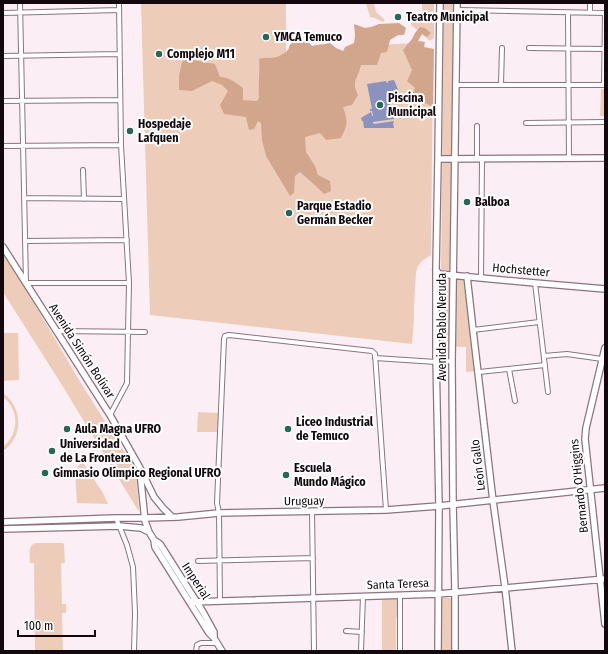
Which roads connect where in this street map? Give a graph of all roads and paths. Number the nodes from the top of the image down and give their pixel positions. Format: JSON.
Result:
{"nodes":[{"id":1,"x":20,"y":3,"type":"edge"},
{"id":2,"x":119,"y":3,"type":"edge"},
{"id":3,"x":440,"y":3,"type":"edge"},
{"id":4,"x":457,"y":3,"type":"edge"},
{"id":5,"x":590,"y":3,"type":"edge"},
{"id":6,"x":119,"y":10,"type":"junction"},
{"id":7,"x":457,"y":10,"type":"junction"},
{"id":8,"x":3,"y":12,"type":"edge"},
{"id":9,"x":20,"y":12,"type":"junction"},
{"id":10,"x":568,"y":12,"type":"junction"},
{"id":11,"x":590,"y":13,"type":"junction"},
{"id":12,"x":605,"y":13,"type":"edge"},
{"id":13,"x":502,"y":48,"type":"dead end"},
{"id":14,"x":529,"y":48,"type":"dead end"},
{"id":15,"x":568,"y":48,"type":"junction"},
{"id":16,"x":605,"y":49,"type":"edge"},
{"id":17,"x":119,"y":54,"type":"junction"},
{"id":18,"x":3,"y":56,"type":"edge"},
{"id":19,"x":21,"y":56,"type":"junction"},
{"id":20,"x":501,"y":84,"type":"junction"},
{"id":21,"x":456,"y":85,"type":"junction"},
{"id":22,"x":569,"y":85,"type":"junction"},
{"id":23,"x":605,"y":85,"type":"edge"},
{"id":24,"x":22,"y":100,"type":"junction"},
{"id":25,"x":120,"y":100,"type":"junction"},
{"id":26,"x":3,"y":101,"type":"edge"},
{"id":27,"x":569,"y":122,"type":"junction"},
{"id":28,"x":605,"y":122,"type":"edge"},
{"id":29,"x":526,"y":123,"type":"dead end"},
{"id":30,"x":477,"y":126,"type":"dead end"},
{"id":31,"x":121,"y":145,"type":"junction"},
{"id":32,"x":3,"y":146,"type":"edge"},
{"id":33,"x":23,"y":146,"type":"junction"},
{"id":34,"x":569,"y":158,"type":"junction"},
{"id":35,"x":605,"y":158,"type":"edge"},
{"id":36,"x":438,"y":159,"type":"junction"},
{"id":37,"x":455,"y":159,"type":"junction"},
{"id":38,"x":480,"y":159,"type":"junction"},
{"id":39,"x":83,"y":170,"type":"dead end"},
{"id":40,"x":24,"y":198,"type":"junction"},
{"id":41,"x":84,"y":199,"type":"junction"},
{"id":42,"x":124,"y":199,"type":"junction"},
{"id":43,"x":482,"y":201,"type":"junction"},
{"id":44,"x":504,"y":202,"type":"dead end"},
{"id":45,"x":25,"y":240,"type":"junction"},
{"id":46,"x":127,"y":240,"type":"junction"},
{"id":47,"x":3,"y":247,"type":"edge"},
{"id":48,"x":436,"y":270,"type":"junction"},
{"id":49,"x":453,"y":275,"type":"junction"},
{"id":50,"x":468,"y":276,"type":"junction"},
{"id":51,"x":481,"y":278,"type":"junction"},
{"id":52,"x":26,"y":283,"type":"junction"},
{"id":53,"x":129,"y":283,"type":"junction"},
{"id":54,"x":535,"y":283,"type":"junction"},
{"id":55,"x":605,"y":289,"type":"edge"},
{"id":56,"x":539,"y":322,"type":"junction"},
{"id":57,"x":473,"y":330,"type":"junction"},
{"id":58,"x":57,"y":331,"type":"junction"},
{"id":59,"x":128,"y":332,"type":"junction"},
{"id":60,"x":145,"y":332,"type":"dead end"},
{"id":61,"x":605,"y":348,"type":"edge"},
{"id":62,"x":375,"y":356,"type":"junction"},
{"id":63,"x":544,"y":356,"type":"junction"},
{"id":64,"x":602,"y":359,"type":"junction"},
{"id":65,"x":452,"y":361,"type":"junction"},
{"id":66,"x":436,"y":362,"type":"junction"},
{"id":67,"x":545,"y":365,"type":"junction"},
{"id":68,"x":509,"y":369,"type":"junction"},
{"id":69,"x":478,"y":372,"type":"junction"},
{"id":70,"x":548,"y":392,"type":"dead end"},
{"id":71,"x":515,"y":401,"type":"dead end"},
{"id":72,"x":110,"y":415,"type":"junction"},
{"id":73,"x":140,"y":468,"type":"junction"},
{"id":74,"x":605,"y":488,"type":"edge"},
{"id":75,"x":590,"y":490,"type":"junction"},
{"id":76,"x":493,"y":501,"type":"junction"},
{"id":77,"x":453,"y":504,"type":"junction"},
{"id":78,"x":439,"y":506,"type":"junction"},
{"id":79,"x":386,"y":510,"type":"junction"},
{"id":80,"x":312,"y":511,"type":"junction"},
{"id":81,"x":219,"y":513,"type":"junction"},
{"id":82,"x":172,"y":517,"type":"junction"},
{"id":83,"x":116,"y":518,"type":"junction"},
{"id":84,"x":144,"y":520,"type":"junction"},
{"id":85,"x":3,"y":522,"type":"edge"},
{"id":86,"x":119,"y":526,"type":"junction"},
{"id":87,"x":128,"y":527,"type":"junction"},
{"id":88,"x":3,"y":528,"type":"edge"},
{"id":89,"x":149,"y":532,"type":"junction"},
{"id":90,"x":313,"y":558,"type":"junction"},
{"id":91,"x":220,"y":560,"type":"junction"},
{"id":92,"x":198,"y":561,"type":"dead end"},
{"id":93,"x":603,"y":579,"type":"edge"},
{"id":94,"x":505,"y":587,"type":"junction"},
{"id":95,"x":455,"y":592,"type":"junction"},
{"id":96,"x":438,"y":594,"type":"junction"},
{"id":97,"x":400,"y":595,"type":"junction"},
{"id":98,"x":363,"y":596,"type":"junction"},
{"id":99,"x":313,"y":598,"type":"junction"},
{"id":100,"x":220,"y":601,"type":"junction"},
{"id":101,"x":194,"y":602,"type":"junction"},
{"id":102,"x":605,"y":624,"type":"edge"},
{"id":103,"x":346,"y":631,"type":"dead end"},
{"id":104,"x":362,"y":632,"type":"junction"},
{"id":105,"x":216,"y":640,"type":"junction"},
{"id":106,"x":134,"y":651,"type":"edge"},
{"id":107,"x":196,"y":651,"type":"edge"},
{"id":108,"x":222,"y":651,"type":"edge"},
{"id":109,"x":314,"y":651,"type":"edge"},
{"id":110,"x":362,"y":651,"type":"edge"},
{"id":111,"x":400,"y":651,"type":"edge"},
{"id":112,"x":438,"y":651,"type":"edge"},
{"id":113,"x":455,"y":651,"type":"edge"},
{"id":114,"x":512,"y":651,"type":"edge"}],
"edges":[{"from":1,"to":9,"type":"street"},
{"from":2,"to":6,"type":"street"},
{"from":3,"to":36,"type":"main road","name":"Avenida Pablo Neruda"},
{"from":4,"to":7,"type":"main road","name":"Avenida Pablo Neruda"},
{"from":5,"to":11,"type":"street"},
{"from":6,"to":9,"type":"street"},
{"from":6,"to":17,"type":"street"},
{"from":7,"to":10,"type":"street"},
{"from":7,"to":21,"type":"main road","name":"Avenida Pablo Neruda"},
{"from":8,"to":9,"type":"street"},
{"from":9,"to":19,"type":"street"},
{"from":10,"to":11,"type":"street"},
{"from":10,"to":15,"type":"street"},
{"from":11,"to":12,"type":"street"},
{"from":12,"to":16,"type":"street"},
{"from":13,"to":20,"type":"street"},
{"from":14,"to":15,"type":"street"},
{"from":15,"to":16,"type":"street"},
{"from":15,"to":22,"type":"street"},
{"from":16,"to":23,"type":"street"},
{"from":17,"to":19,"type":"street"},
{"from":17,"to":25,"type":"street"},
{"from":18,"to":19,"type":"street"},
{"from":19,"to":24,"type":"street"},
{"from":20,"to":21,"type":"street"},
{"from":20,"to":22,"type":"street"},
{"from":21,"to":37,"type":"main road","name":"Avenida Pablo Neruda"},
{"from":22,"to":23,"type":"street"},
{"from":22,"to":27,"type":"street"},
{"from":24,"to":25,"type":"street"},
{"from":24,"to":26,"type":"street"},
{"from":24,"to":33,"type":"street"},
{"from":25,"to":31,"type":"street"},
{"from":27,"to":28,"type":"street"},
{"from":27,"to":29,"type":"street"},
{"from":27,"to":34,"type":"street"},
{"from":30,"to":38,"type":"street"},
{"from":31,"to":33,"type":"street"},
{"from":31,"to":42,"type":"street"},
{"from":32,"to":33,"type":"street"},
{"from":33,"to":40,"type":"street"},
{"from":34,"to":35,"type":"main road"},
{"from":34,"to":38,"type":"main road"},
{"from":36,"to":37,"type":"main road"},
{"from":36,"to":48,"type":"main road","name":"Avenida Pablo Neruda"},
{"from":37,"to":38,"type":"main road"},
{"from":37,"to":49,"type":"main road","name":"Avenida Pablo Neruda"},
{"from":38,"to":43,"type":"street"},
{"from":39,"to":41,"type":"street"},
{"from":40,"to":41,"type":"street"},
{"from":40,"to":45,"type":"street"},
{"from":41,"to":42,"type":"street"},
{"from":42,"to":46,"type":"street"},
{"from":43,"to":44,"type":"street"},
{"from":43,"to":51,"type":"street"},
{"from":45,"to":46,"type":"street"},
{"from":45,"to":52,"type":"street"},
{"from":46,"to":53,"type":"street"},
{"from":47,"to":52,"type":"main road","name":"Avenida Simón Bolívar"},
{"from":48,"to":49,"type":"main road","name":"Hochstetter"},
{"from":48,"to":66,"type":"main road","name":"Avenida Pablo Neruda"},
{"from":49,"to":50,"type":"main road","name":"Hochstetter"},
{"from":49,"to":65,"type":"main road","name":"Avenida Pablo Neruda"},
{"from":50,"to":51,"type":"main road","name":"Hochstetter"},
{"from":50,"to":57,"type":"main road","name":"León Gallo"},
{"from":51,"to":54,"type":"main road","name":"Hochstetter"},
{"from":52,"to":53,"type":"street"},
{"from":52,"to":58,"type":"main road","name":"Avenida Simón Bolívar"},
{"from":53,"to":59,"type":"street"},
{"from":54,"to":55,"type":"main road","name":"Hochstetter"},
{"from":54,"to":56,"type":"street"},
{"from":56,"to":57,"type":"street"},
{"from":56,"to":63,"type":"street"},
{"from":57,"to":69,"type":"main road","name":"León Gallo"},
{"from":58,"to":59,"type":"street"},
{"from":58,"to":72,"type":"main road","name":"Avenida Simón Bolívar"},
{"from":59,"to":60,"type":"street"},
{"from":59,"to":72,"type":"street"},
{"from":61,"to":64,"type":"main road","name":"Bernardo O'Higgins"},
{"from":62,"to":66,"type":"street"},
{"from":62,"to":79,"type":"street"},
{"from":62,"to":81,"type":"street"},
{"from":63,"to":64,"type":"street"},
{"from":63,"to":67,"type":"street"},
{"from":64,"to":75,"type":"main road","name":"Bernardo O'Higgins"},
{"from":65,"to":66,"type":"street"},
{"from":65,"to":77,"type":"main road","name":"Avenida Pablo Neruda"},
{"from":66,"to":78,"type":"main road","name":"Avenida Pablo Neruda"},
{"from":67,"to":68,"type":"street"},
{"from":67,"to":70,"type":"street"},
{"from":68,"to":69,"type":"street"},
{"from":68,"to":71,"type":"street"},
{"from":69,"to":76,"type":"main road","name":"León Gallo"},
{"from":72,"to":73,"type":"main road","name":"Avenida Simón Bolívar"},
{"from":73,"to":82,"type":"main road","name":"Avenida Simón Bolívar"},
{"from":73,"to":84,"type":"main road","name":"Avenida Simón Bolívar"},
{"from":74,"to":75,"type":"main road","name":"Uruguay"},
{"from":75,"to":76,"type":"main road","name":"Uruguay"},
{"from":75,"to":93,"type":"main road","name":"Bernardo O'Higgins"},
{"from":76,"to":77,"type":"main road","name":"Uruguay"},
{"from":76,"to":94,"type":"main road","name":"León Gallo"},
{"from":77,"to":78,"type":"main road","name":"Uruguay"},
{"from":77,"to":95,"type":"main road","name":"Avenida Pablo Neruda"},
{"from":78,"to":79,"type":"main road","name":"Uruguay"},
{"from":78,"to":96,"type":"main road","name":"Avenida Pablo Neruda"},
{"from":79,"to":80,"type":"main road","name":"Uruguay"},
{"from":80,"to":81,"type":"main road","name":"Uruguay"},
{"from":80,"to":90,"type":"street"},
{"from":81,"to":82,"type":"main road","name":"Uruguay"},
{"from":81,"to":91,"type":"street"},
{"from":82,"to":84,"type":"main road","name":"Uruguay"},
{"from":83,"to":84,"type":"main road","name":"Uruguay"},
{"from":83,"to":85,"type":"main road","name":"Uruguay"},
{"from":83,"to":86,"type":"street"},
{"from":84,"to":87,"type":"main road"},
{"from":84,"to":89,"type":"main road","name":"Imperial"},
{"from":86,"to":87,"type":"main road"},
{"from":86,"to":88,"type":"main road"},
{"from":86,"to":106,"type":"street"},
{"from":87,"to":89,"type":"main road"},
{"from":89,"to":101,"type":"main road","name":"Imperial"},
{"from":90,"to":91,"type":"street"},
{"from":90,"to":99,"type":"street"},
{"from":91,"to":92,"type":"street"},
{"from":91,"to":100,"type":"street"},
{"from":93,"to":94,"type":"main road","name":"Santa Teresa"},
{"from":93,"to":102,"type":"main road","name":"Bernardo O'Higgins"},
{"from":94,"to":95,"type":"main road","name":"Santa Teresa"},
{"from":94,"to":114,"type":"main road","name":"León Gallo"},
{"from":95,"to":96,"type":"main road","name":"Santa Teresa"},
{"from":95,"to":113,"type":"main road","name":"Avenida Pablo Neruda"},
{"from":96,"to":97,"type":"main road","name":"Santa Teresa"},
{"from":96,"to":112,"type":"main road","name":"Avenida Pablo Neruda"},
{"from":97,"to":98,"type":"main road","name":"Santa Teresa"},
{"from":97,"to":111,"type":"street"},
{"from":98,"to":99,"type":"main road","name":"Santa Teresa"},
{"from":98,"to":104,"type":"street"},
{"from":99,"to":100,"type":"main road","name":"Santa Teresa"},
{"from":99,"to":109,"type":"street"},
{"from":100,"to":101,"type":"main road","name":"Santa Teresa"},
{"from":101,"to":105,"type":"main road","name":"Imperial"},
{"from":103,"to":104,"type":"street"},
{"from":104,"to":110,"type":"street"},
{"from":105,"to":107,"type":"street"},
{"from":105,"to":108,"type":"main road","name":"Imperial"}]}
